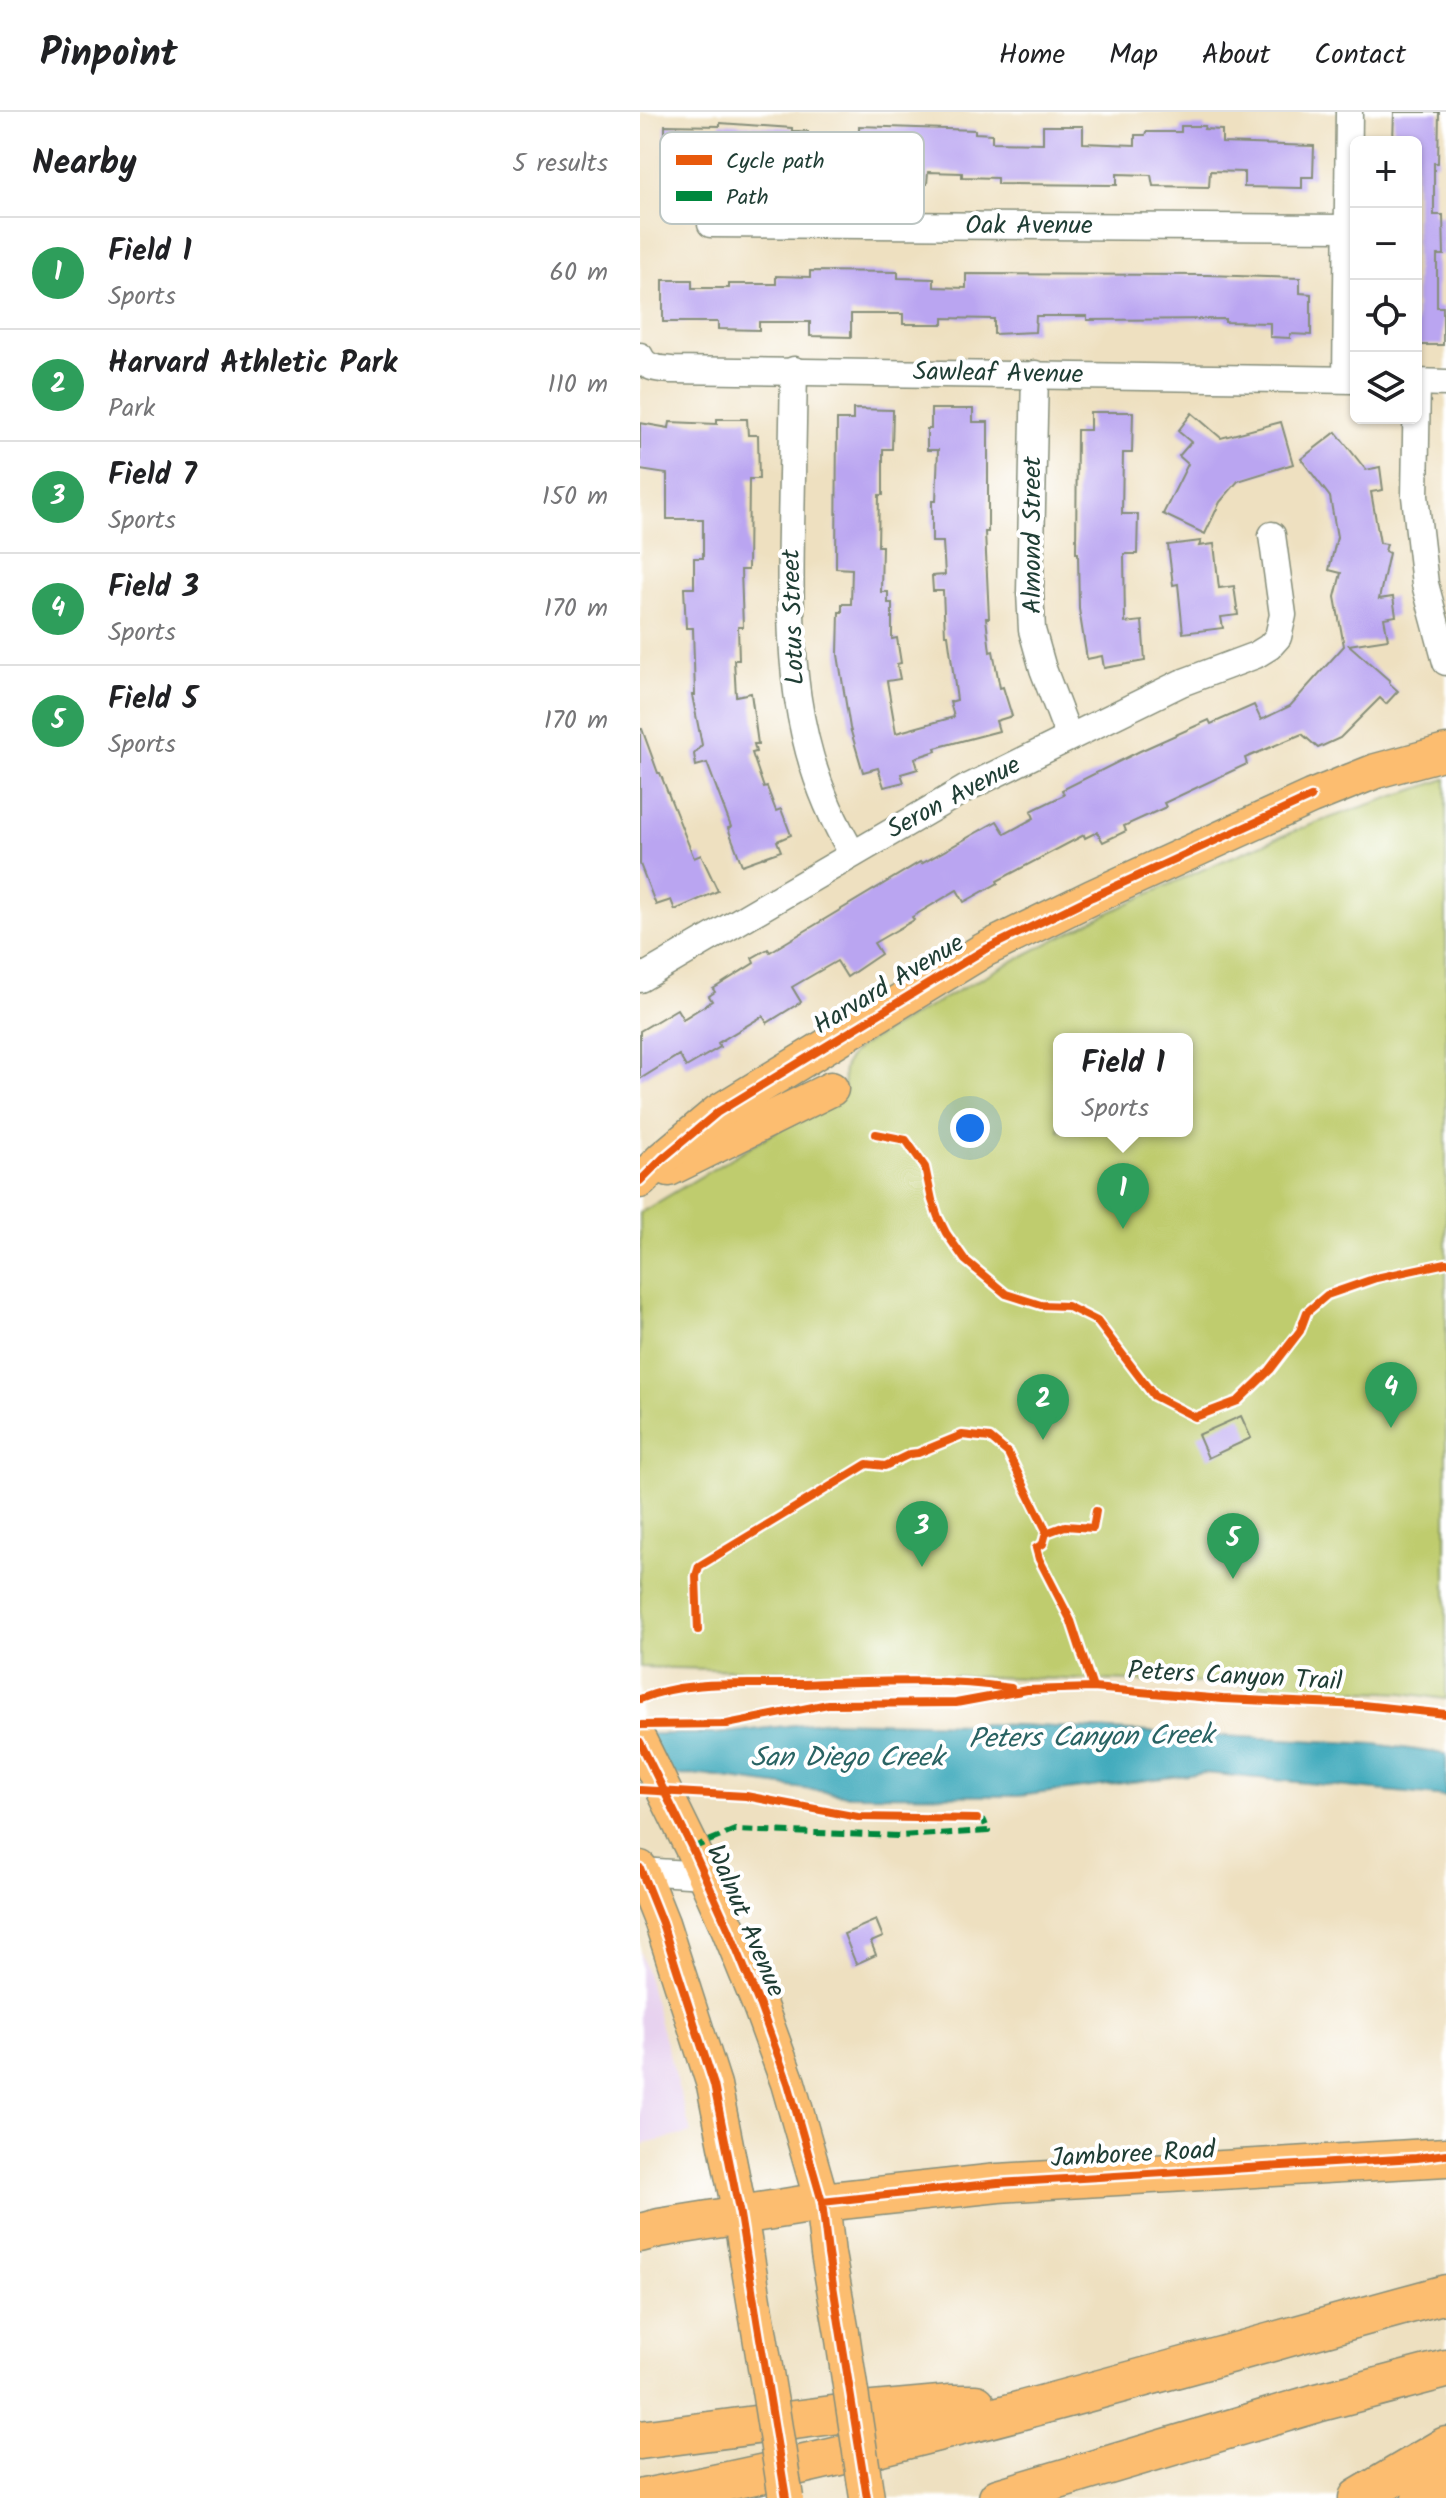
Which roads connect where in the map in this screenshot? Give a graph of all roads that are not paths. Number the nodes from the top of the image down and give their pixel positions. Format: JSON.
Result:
{"nodes":[{"id":1,"x":1349,"y":112,"type":"edge"},
{"id":2,"x":711,"y":224,"type":"dead end"},
{"id":3,"x":1347,"y":228,"type":"junction"},
{"id":4,"x":1350,"y":352,"type":"edge"},
{"id":5,"x":641,"y":359,"type":"edge"},
{"id":6,"x":794,"y":370,"type":"junction"},
{"id":7,"x":1035,"y":374,"type":"junction"},
{"id":8,"x":1350,"y":380,"type":"edge"},
{"id":9,"x":1422,"y":382,"type":"edge"},
{"id":10,"x":1446,"y":383,"type":"edge"},
{"id":11,"x":1416,"y":424,"type":"edge"},
{"id":12,"x":1272,"y":535,"type":"dead end"},
{"id":13,"x":1446,"y":662,"type":"edge"},
{"id":14,"x":1069,"y":737,"type":"junction"},
{"id":15,"x":1446,"y":752,"type":"edge"},
{"id":16,"x":853,"y":854,"type":"junction"},
{"id":17,"x":642,"y":973,"type":"edge"},
{"id":18,"x":831,"y":1089,"type":"dead end"},
{"id":19,"x":640,"y":1182,"type":"edge"},
{"id":20,"x":640,"y":1742,"type":"edge"},
{"id":21,"x":641,"y":1870,"type":"edge"},
{"id":22,"x":704,"y":1875,"type":"junction"},
{"id":23,"x":1436,"y":2157,"type":"edge"},
{"id":24,"x":822,"y":2202,"type":"junction"},
{"id":25,"x":740,"y":2215,"type":"junction"},
{"id":26,"x":640,"y":2233,"type":"edge"},
{"id":27,"x":1446,"y":2294,"type":"edge"},
{"id":28,"x":1446,"y":2369,"type":"edge"},
{"id":29,"x":1035,"y":2406,"type":"junction"},
{"id":30,"x":640,"y":2440,"type":"edge"},
{"id":31,"x":1446,"y":2446,"type":"edge"},
{"id":32,"x":1071,"y":2477,"type":"junction"},
{"id":33,"x":1446,"y":2485,"type":"edge"},
{"id":34,"x":644,"y":2498,"type":"edge"},
{"id":35,"x":786,"y":2498,"type":"edge"},
{"id":36,"x":867,"y":2498,"type":"edge"},
{"id":37,"x":998,"y":2498,"type":"edge"},
{"id":38,"x":1013,"y":2498,"type":"edge"},
{"id":39,"x":1358,"y":2498,"type":"edge"},
{"id":40,"x":1419,"y":2498,"type":"edge"}],
"edges":[{"from":1,"to":3,"type":"street"},
{"from":2,"to":3,"type":"street","name":"Oak Avenue"},
{"from":3,"to":4,"type":"street"},
{"from":5,"to":6,"type":"street","name":"Sawleaf Avenue"},
{"from":6,"to":7,"type":"street","name":"Sawleaf Avenue"},
{"from":6,"to":16,"type":"street","name":"Lotus Street"},
{"from":7,"to":8,"type":"street","name":"Sawleaf Avenue"},
{"from":7,"to":14,"type":"street","name":"Almond Street"},
{"from":9,"to":10,"type":"street"},
{"from":11,"to":13,"type":"street"},
{"from":12,"to":14,"type":"street","name":"Seron Avenue"},
{"from":14,"to":16,"type":"street","name":"Seron Avenue"},
{"from":15,"to":19,"type":"main road","name":"Harvard Avenue"},
{"from":16,"to":17,"type":"street","name":"Seron Avenue"},
{"from":18,"to":19,"type":"main road"},
{"from":20,"to":22,"type":"main road","name":"Walnut Avenue"},
{"from":21,"to":22,"type":"street"},
{"from":21,"to":25,"type":"main road"},
{"from":22,"to":24,"type":"main road","name":"Walnut Avenue"},
{"from":23,"to":24,"type":"highway","name":"Jamboree Road"},
{"from":24,"to":25,"type":"highway","name":"Jamboree Road"},
{"from":24,"to":36,"type":"main road","name":"Walnut Avenue","bridge":true},
{"from":25,"to":26,"type":"highway","name":"Jamboree Road"},
{"from":25,"to":35,"type":"main road","bridge":true},
{"from":27,"to":29,"type":"highway"},
{"from":28,"to":32,"type":"highway"},
{"from":29,"to":30,"type":"highway"},
{"from":29,"to":34,"type":"highway"},
{"from":31,"to":39,"type":"highway"},
{"from":32,"to":37,"type":"highway"},
{"from":32,"to":38,"type":"highway"},
{"from":33,"to":40,"type":"main road"}]}
